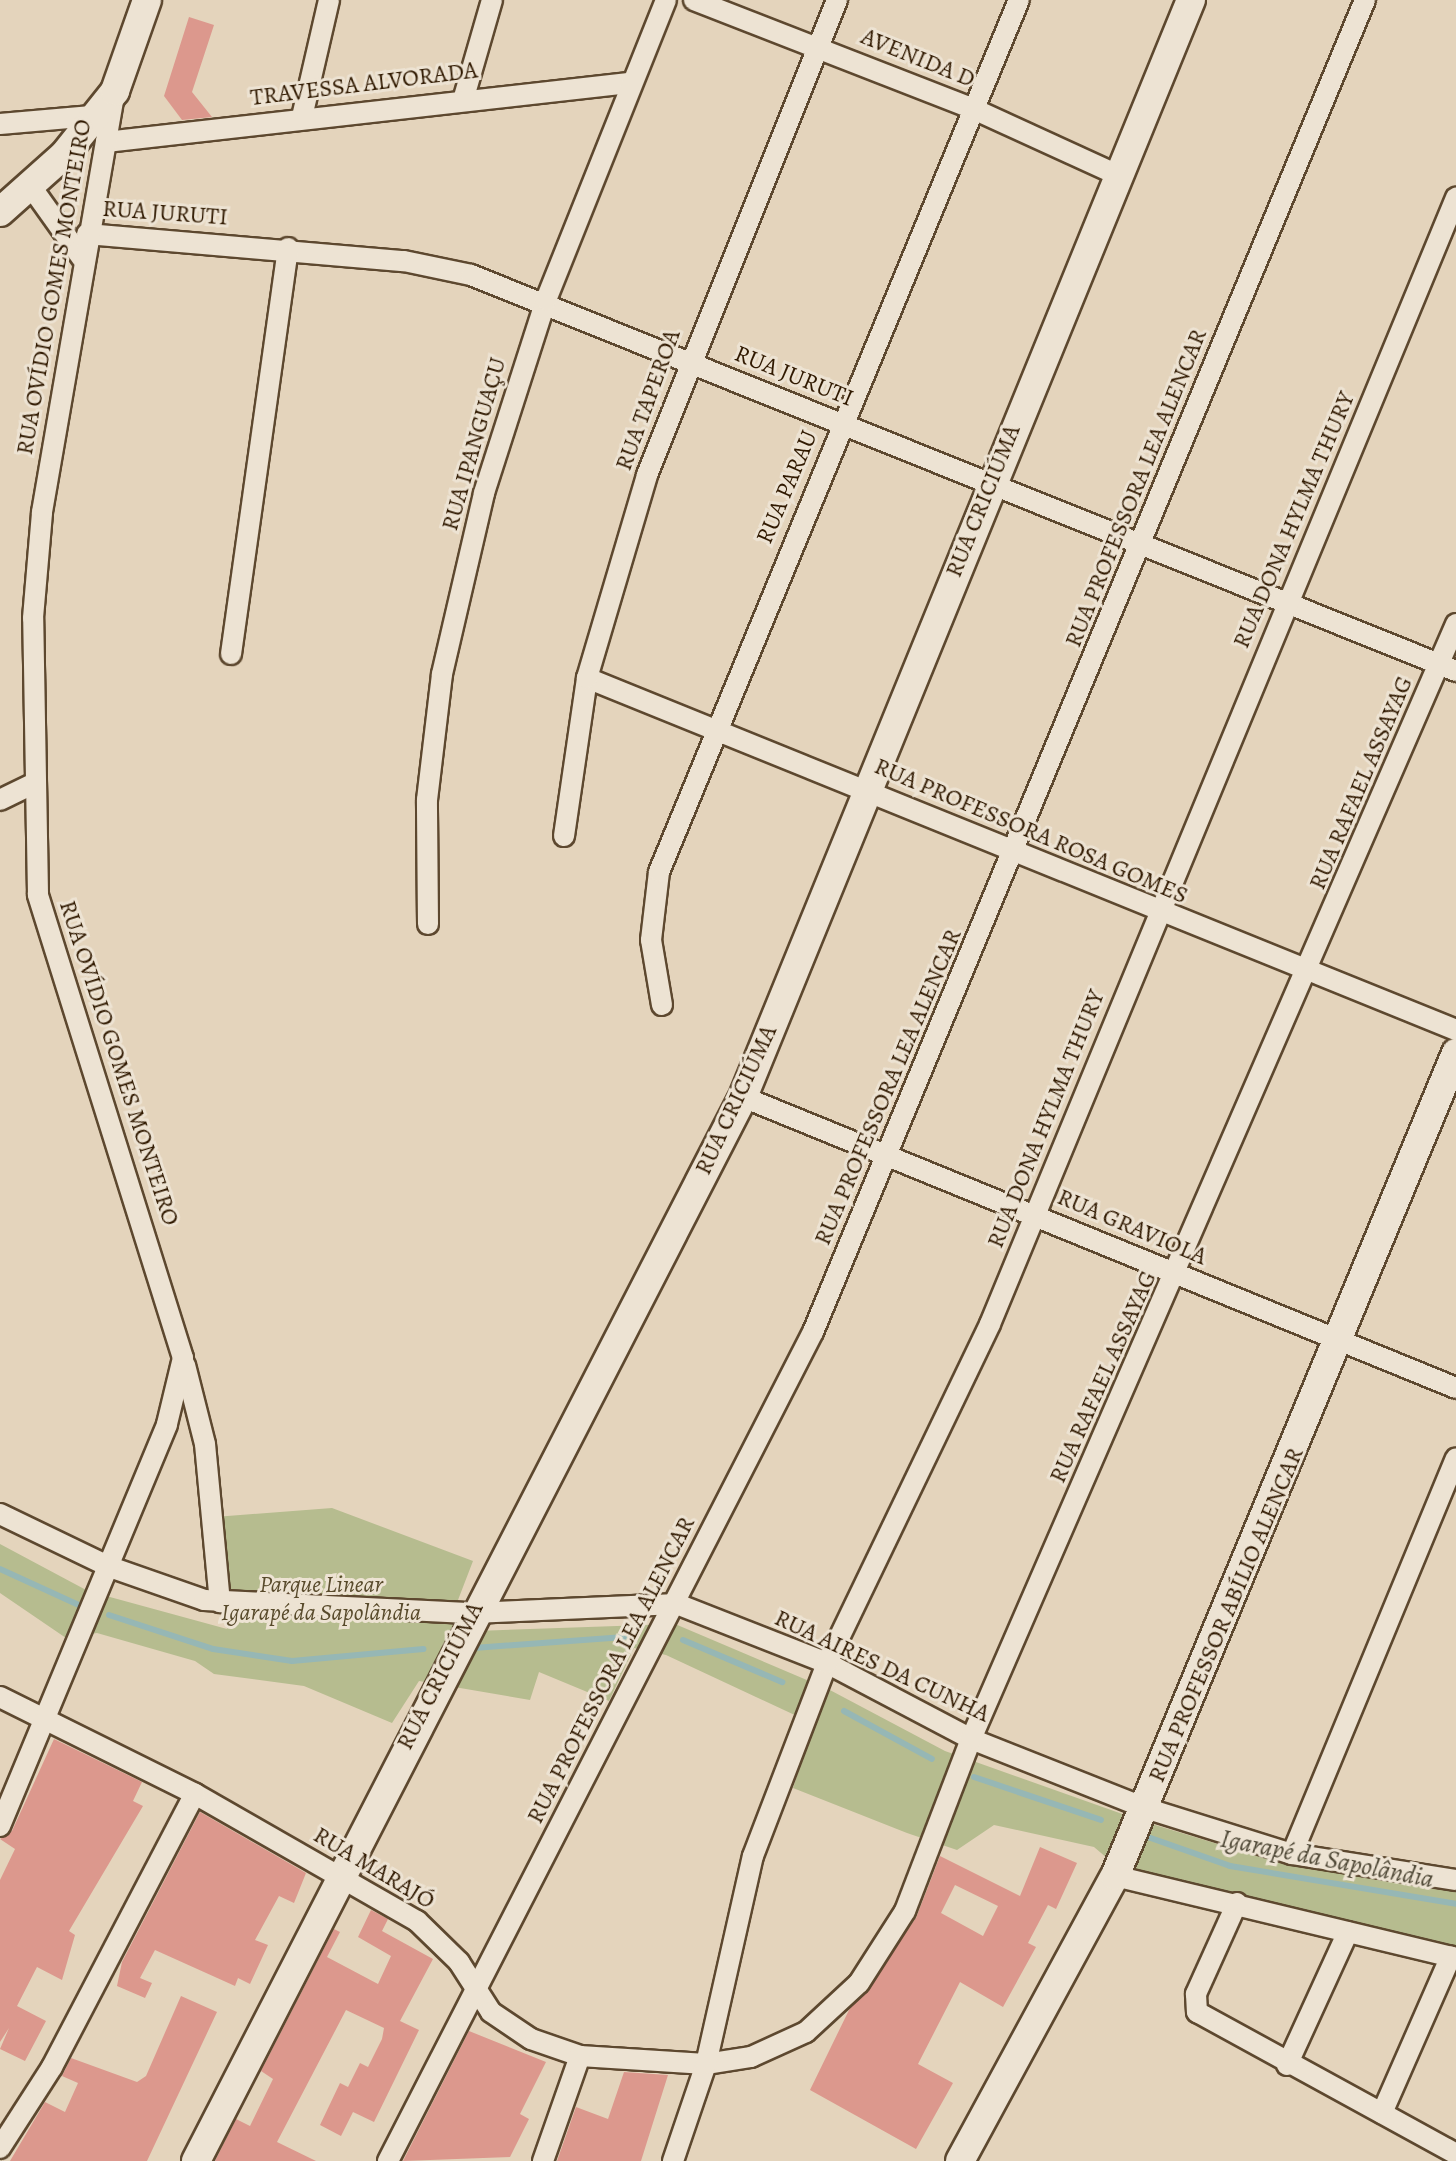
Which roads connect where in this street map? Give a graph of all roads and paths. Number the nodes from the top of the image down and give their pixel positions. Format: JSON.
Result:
{"nodes":[{"id":1,"x":147,"y":0,"type":"edge"},
{"id":2,"x":329,"y":0,"type":"edge"},
{"id":3,"x":492,"y":0,"type":"edge"},
{"id":4,"x":666,"y":0,"type":"edge"},
{"id":5,"x":694,"y":0,"type":"edge"},
{"id":6,"x":837,"y":0,"type":"edge"},
{"id":7,"x":1019,"y":0,"type":"edge"},
{"id":8,"x":1191,"y":0,"type":"edge"},
{"id":9,"x":1365,"y":0,"type":"edge"},
{"id":10,"x":818,"y":46,"type":"junction"},
{"id":11,"x":629,"y":83,"type":"junction"},
{"id":12,"x":115,"y":91,"type":"junction"},
{"id":13,"x":464,"y":97,"type":"junction"},
{"id":14,"x":978,"y":111,"type":"junction"},
{"id":15,"x":92,"y":116,"type":"junction"},
{"id":16,"x":302,"y":117,"type":"junction"},
{"id":17,"x":47,"y":121,"type":"junction"},
{"id":18,"x":0,"y":124,"type":"edge"},
{"id":19,"x":106,"y":142,"type":"junction"},
{"id":20,"x":64,"y":155,"type":"junction"},
{"id":21,"x":1118,"y":175,"type":"junction"},
{"id":22,"x":32,"y":188,"type":"junction"},
{"id":23,"x":1456,"y":198,"type":"edge"},
{"id":24,"x":0,"y":212,"type":"edge"},
{"id":25,"x":87,"y":234,"type":"junction"},
{"id":26,"x":288,"y":248,"type":"junction"},
{"id":27,"x":82,"y":258,"type":"junction"},
{"id":28,"x":546,"y":300,"type":"junction"},
{"id":29,"x":689,"y":361,"type":"junction"},
{"id":30,"x":842,"y":423,"type":"junction"},
{"id":31,"x":989,"y":485,"type":"junction"},
{"id":32,"x":1141,"y":543,"type":"junction"},
{"id":33,"x":1287,"y":604,"type":"junction"},
{"id":34,"x":1456,"y":624,"type":"edge"},
{"id":35,"x":231,"y":654,"type":"dead end"},
{"id":36,"x":1448,"y":668,"type":"edge"},
{"id":37,"x":587,"y":678,"type":"junction"},
{"id":38,"x":716,"y":726,"type":"junction"},
{"id":39,"x":35,"y":783,"type":"junction"},
{"id":40,"x":867,"y":790,"type":"junction"},
{"id":41,"x":0,"y":800,"type":"edge"},
{"id":42,"x":564,"y":836,"type":"dead end"},
{"id":43,"x":1013,"y":853,"type":"junction"},
{"id":44,"x":1159,"y":913,"type":"junction"},
{"id":45,"x":428,"y":924,"type":"dead end"},
{"id":46,"x":1308,"y":973,"type":"junction"},
{"id":47,"x":662,"y":1005,"type":"dead end"},
{"id":48,"x":1456,"y":1030,"type":"edge"},
{"id":49,"x":1456,"y":1053,"type":"edge"},
{"id":50,"x":743,"y":1097,"type":"junction"},
{"id":51,"x":891,"y":1156,"type":"junction"},
{"id":52,"x":1034,"y":1214,"type":"junction"},
{"id":53,"x":1177,"y":1276,"type":"junction"},
{"id":54,"x":1341,"y":1339,"type":"junction"},
{"id":55,"x":183,"y":1358,"type":"junction"},
{"id":56,"x":1456,"y":1388,"type":"edge"},
{"id":57,"x":1456,"y":1459,"type":"edge"},
{"id":58,"x":0,"y":1514,"type":"edge"},
{"id":59,"x":110,"y":1567,"type":"junction"},
{"id":60,"x":220,"y":1602,"type":"junction"},
{"id":61,"x":677,"y":1604,"type":"junction"},
{"id":62,"x":473,"y":1613,"type":"junction"},
{"id":63,"x":827,"y":1663,"type":"junction"},
{"id":64,"x":0,"y":1697,"type":"edge"},
{"id":65,"x":48,"y":1721,"type":"junction"},
{"id":66,"x":971,"y":1739,"type":"junction"},
{"id":67,"x":195,"y":1794,"type":"junction"},
{"id":68,"x":1145,"y":1808,"type":"junction"},
{"id":69,"x":0,"y":1826,"type":"edge"},
{"id":70,"x":1292,"y":1854,"type":"junction"},
{"id":71,"x":338,"y":1874,"type":"junction"},
{"id":72,"x":1115,"y":1876,"type":"junction"},
{"id":73,"x":1456,"y":1880,"type":"edge"},
{"id":74,"x":1237,"y":1903,"type":"junction"},
{"id":75,"x":1348,"y":1932,"type":"junction"},
{"id":76,"x":1453,"y":1957,"type":"edge"},
{"id":77,"x":472,"y":1993,"type":"junction"},
{"id":78,"x":580,"y":2056,"type":"junction"},
{"id":79,"x":706,"y":2064,"type":"junction"},
{"id":80,"x":1287,"y":2065,"type":"junction"},
{"id":81,"x":1382,"y":2113,"type":"junction"},
{"id":82,"x":0,"y":2148,"type":"edge"},
{"id":83,"x":1456,"y":2154,"type":"edge"},
{"id":84,"x":196,"y":2161,"type":"edge"},
{"id":85,"x":388,"y":2161,"type":"edge"},
{"id":86,"x":543,"y":2161,"type":"edge"},
{"id":87,"x":673,"y":2161,"type":"edge"},
{"id":88,"x":960,"y":2161,"type":"edge"}],
"edges":[{"from":1,"to":12,"type":"street"},
{"from":2,"to":16,"type":"street"},
{"from":3,"to":13,"type":"street"},
{"from":4,"to":11,"type":"street","name":"RUA IPANGUAÇU"},
{"from":5,"to":10,"type":"street","name":"AVENIDA D"},
{"from":6,"to":10,"type":"street","name":"RUA TAPEROA"},
{"from":7,"to":14,"type":"street","name":"RUA PARAU"},
{"from":8,"to":21,"type":"street","name":"RUA CRICIÚMA"},
{"from":9,"to":32,"type":"street","name":"RUA PROFESSORA LEA ALENCAR"},
{"from":10,"to":14,"type":"street","name":"AVENIDA D"},
{"from":10,"to":29,"type":"street","name":"RUA TAPEROA"},
{"from":11,"to":13,"type":"street","name":"TRAVESSA ALVORADA"},
{"from":11,"to":28,"type":"street","name":"RUA IPANGUAÇU"},
{"from":12,"to":15,"type":"street"},
{"from":12,"to":19,"type":"street","name":"RUA OVÍDIO GOMES MONTEIRO"},
{"from":13,"to":16,"type":"street","name":"TRAVESSA ALVORADA"},
{"from":14,"to":21,"type":"street","name":"AVENIDA D"},
{"from":14,"to":30,"type":"street","name":"RUA PARAU"},
{"from":15,"to":17,"type":"street"},
{"from":15,"to":20,"type":"street"},
{"from":16,"to":19,"type":"street","name":"TRAVESSA ALVORADA"},
{"from":17,"to":18,"type":"street"},
{"from":17,"to":20,"type":"street"},
{"from":19,"to":25,"type":"street","name":"RUA OVÍDIO GOMES MONTEIRO"},
{"from":20,"to":22,"type":"street"},
{"from":21,"to":31,"type":"street","name":"RUA CRICIÚMA"},
{"from":22,"to":24,"type":"street"},
{"from":22,"to":27,"type":"street"},
{"from":23,"to":33,"type":"street","name":"RUA DONA HYLMA THURY"},
{"from":25,"to":26,"type":"street","name":"RUA JURUTI"},
{"from":25,"to":27,"type":"street","name":"RUA OVÍDIO GOMES MONTEIRO"},
{"from":26,"to":28,"type":"street","name":"RUA JURUTI"},
{"from":26,"to":35,"type":"street"},
{"from":27,"to":39,"type":"street","name":"RUA OVÍDIO GOMES MONTEIRO"},
{"from":28,"to":29,"type":"street","name":"RUA JURUTI"},
{"from":28,"to":45,"type":"street","name":"RUA IPANGUAÇU"},
{"from":29,"to":30,"type":"street","name":"RUA JURUTI"},
{"from":29,"to":37,"type":"street","name":"RUA TAPEROA"},
{"from":30,"to":31,"type":"street","name":"RUA JURUTI"},
{"from":30,"to":38,"type":"street","name":"RUA PARAU"},
{"from":31,"to":32,"type":"street","name":"RUA JURUTI"},
{"from":31,"to":40,"type":"street","name":"RUA CRICIÚMA"},
{"from":32,"to":33,"type":"street","name":"RUA JURUTI"},
{"from":32,"to":43,"type":"street","name":"RUA PROFESSORA LEA ALENCAR"},
{"from":33,"to":36,"type":"street","name":"RUA JURUTI"},
{"from":33,"to":44,"type":"street","name":"RUA DONA HYLMA THURY"},
{"from":34,"to":36,"type":"street","name":"RUA RAFAEL ASSAYAG"},
{"from":36,"to":46,"type":"street","name":"RUA RAFAEL ASSAYAG"},
{"from":37,"to":38,"type":"street","name":"RUA PROFESSORA ROSA GOMES"},
{"from":37,"to":42,"type":"street","name":"RUA TAPEROA"},
{"from":38,"to":40,"type":"street","name":"RUA PROFESSORA ROSA GOMES"},
{"from":38,"to":47,"type":"street","name":"RUA PARAU"},
{"from":39,"to":41,"type":"street"},
{"from":39,"to":55,"type":"street","name":"RUA OVÍDIO GOMES MONTEIRO"},
{"from":40,"to":43,"type":"street","name":"RUA PROFESSORA ROSA GOMES"},
{"from":40,"to":50,"type":"street","name":"RUA CRICIÚMA"},
{"from":43,"to":44,"type":"street","name":"RUA PROFESSORA ROSA GOMES"},
{"from":43,"to":51,"type":"street","name":"RUA PROFESSORA LEA ALENCAR"},
{"from":44,"to":46,"type":"street","name":"RUA PROFESSORA ROSA GOMES"},
{"from":44,"to":52,"type":"street","name":"RUA DONA HYLMA THURY"},
{"from":46,"to":48,"type":"street","name":"RUA PROFESSORA ROSA GOMES"},
{"from":46,"to":53,"type":"street","name":"RUA RAFAEL ASSAYAG"},
{"from":49,"to":54,"type":"street","name":"RUA PROFESSOR ABÍLIO ALENCAR"},
{"from":50,"to":51,"type":"street","name":"RUA GRAVIOLA"},
{"from":50,"to":62,"type":"street","name":"RUA CRICIÚMA"},
{"from":51,"to":52,"type":"street","name":"RUA GRAVIOLA"},
{"from":51,"to":61,"type":"street","name":"RUA PROFESSORA LEA ALENCAR"},
{"from":52,"to":53,"type":"street","name":"RUA GRAVIOLA"},
{"from":52,"to":63,"type":"street","name":"RUA DONA HYLMA THURY"},
{"from":53,"to":54,"type":"street","name":"RUA GRAVIOLA"},
{"from":53,"to":66,"type":"street","name":"RUA RAFAEL ASSAYAG"},
{"from":54,"to":56,"type":"street","name":"RUA GRAVIOLA"},
{"from":54,"to":68,"type":"street","name":"RUA PROFESSOR ABÍLIO ALENCAR"},
{"from":55,"to":59,"type":"street"},
{"from":55,"to":60,"type":"street","name":"RUA OVÍDIO GOMES MONTEIRO"},
{"from":57,"to":70,"type":"street"},
{"from":58,"to":59,"type":"street","name":"RUA AIRES DA CUNHA"},
{"from":59,"to":60,"type":"street","name":"RUA AIRES DA CUNHA"},
{"from":59,"to":65,"type":"street"},
{"from":60,"to":62,"type":"street","name":"RUA AIRES DA CUNHA"},
{"from":61,"to":62,"type":"street","name":"RUA AIRES DA CUNHA"},
{"from":61,"to":63,"type":"street","name":"RUA AIRES DA CUNHA"},
{"from":61,"to":77,"type":"street","name":"RUA PROFESSORA LEA ALENCAR"},
{"from":62,"to":71,"type":"street","name":"RUA CRICIÚMA"},
{"from":63,"to":66,"type":"street","name":"RUA AIRES DA CUNHA"},
{"from":63,"to":79,"type":"street","name":"RUA DONA HYLMA THURY"},
{"from":64,"to":65,"type":"street","name":"RUA MARAJÓ"},
{"from":65,"to":67,"type":"street","name":"RUA MARAJÓ"},
{"from":65,"to":69,"type":"street"},
{"from":66,"to":68,"type":"street","name":"RUA AIRES DA CUNHA"},
{"from":66,"to":79,"type":"street","name":"RUA RAFAEL ASSAYAG"},
{"from":67,"to":71,"type":"street","name":"RUA MARAJÓ"},
{"from":67,"to":82,"type":"street"},
{"from":68,"to":70,"type":"street","name":"RUA AIRES DA CUNHA"},
{"from":68,"to":72,"type":"street","name":"RUA PROFESSOR ABÍLIO ALENCAR"},
{"from":70,"to":73,"type":"street","name":"RUA AIRES DA CUNHA"},
{"from":71,"to":77,"type":"street","name":"RUA MARAJÓ"},
{"from":71,"to":84,"type":"street","name":"RUA CRICIÚMA"},
{"from":72,"to":74,"type":"street"},
{"from":72,"to":88,"type":"street","name":"RUA PROFESSOR ABÍLIO ALENCAR"},
{"from":74,"to":75,"type":"street"},
{"from":74,"to":80,"type":"street"},
{"from":75,"to":76,"type":"street"},
{"from":75,"to":80,"type":"street"},
{"from":76,"to":81,"type":"street"},
{"from":77,"to":78,"type":"street","name":"RUA MARAJÓ"},
{"from":77,"to":85,"type":"street","name":"RUA PROFESSORA LEA ALENCAR"},
{"from":78,"to":79,"type":"street","name":"RUA MARAJÓ"},
{"from":78,"to":86,"type":"street"},
{"from":79,"to":87,"type":"street","name":"RUA DONA HYLMA THURY"},
{"from":80,"to":81,"type":"street"},
{"from":81,"to":83,"type":"street"}]}
